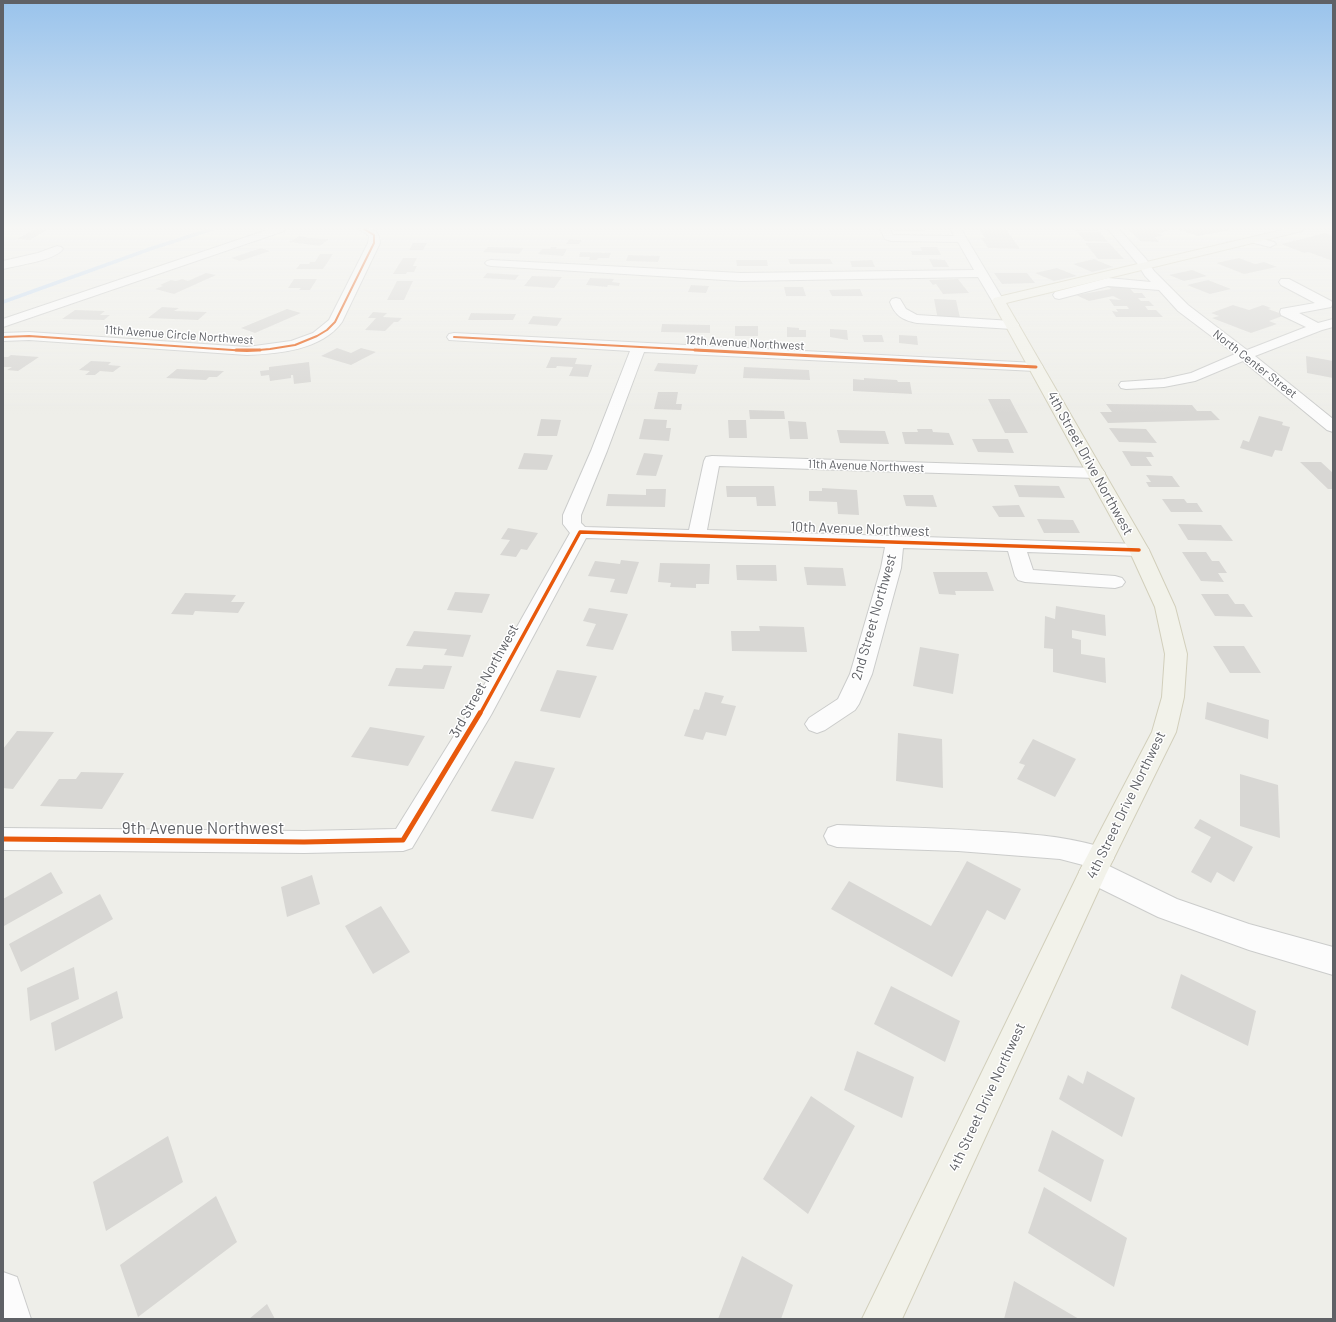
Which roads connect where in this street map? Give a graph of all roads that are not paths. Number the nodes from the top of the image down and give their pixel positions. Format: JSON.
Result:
{"nodes":[{"id":1,"x":98,"y":291,"type":"edge"},
{"id":2,"x":350,"y":291,"type":"edge"},
{"id":3,"x":992,"y":291,"type":"edge"},
{"id":4,"x":1050,"y":291,"type":"edge"},
{"id":5,"x":1072,"y":291,"type":"edge"},
{"id":6,"x":1166,"y":291,"type":"edge"},
{"id":7,"x":1302,"y":291,"type":"edge"},
{"id":8,"x":1059,"y":295,"type":"dead end"},
{"id":9,"x":998,"y":301,"type":"junction"},
{"id":10,"x":896,"y":302,"type":"dead end"},
{"id":11,"x":3,"y":323,"type":"edge"},
{"id":12,"x":1333,"y":323,"type":"edge"},
{"id":13,"x":1012,"y":325,"type":"junction"},
{"id":14,"x":1317,"y":327,"type":"junction"},
{"id":15,"x":3,"y":337,"type":"edge"},
{"id":16,"x":454,"y":337,"type":"dead end"},
{"id":17,"x":639,"y":347,"type":"junction"},
{"id":18,"x":1245,"y":355,"type":"junction"},
{"id":19,"x":1036,"y":367,"type":"junction"},
{"id":20,"x":1126,"y":385,"type":"dead end"},
{"id":21,"x":1333,"y":427,"type":"edge"},
{"id":22,"x":1096,"y":473,"type":"junction"},
{"id":23,"x":580,"y":532,"type":"junction"},
{"id":24,"x":697,"y":535,"type":"junction"},
{"id":25,"x":895,"y":541,"type":"junction"},
{"id":26,"x":1015,"y":545,"type":"junction"},
{"id":27,"x":1139,"y":550,"type":"junction"},
{"id":28,"x":1115,"y":582,"type":"dead end"},
{"id":29,"x":817,"y":724,"type":"dead end"},
{"id":30,"x":837,"y":836,"type":"dead end"},
{"id":31,"x":3,"y":839,"type":"edge"},
{"id":32,"x":403,"y":840,"type":"joint"},
{"id":33,"x":1096,"y":865,"type":"junction"},
{"id":34,"x":1333,"y":961,"type":"edge"},
{"id":35,"x":3,"y":1290,"type":"edge"},
{"id":36,"x":11,"y":1319,"type":"edge"},
{"id":37,"x":882,"y":1319,"type":"edge"}],
"edges":[{"from":1,"to":11,"type":"street"},
{"from":2,"to":15,"type":"street","name":"11th Avenue Circle Northwest"},
{"from":3,"to":9,"type":"street","name":"4th Street Drive Northwest"},
{"from":4,"to":9,"type":"main road"},
{"from":5,"to":8,"type":"street"},
{"from":6,"to":18,"type":"street","name":"North Center Street"},
{"from":7,"to":14,"type":"street"},
{"from":9,"to":13,"type":"main road","name":"4th Street Drive Northwest"},
{"from":10,"to":13,"type":"street"},
{"from":12,"to":14,"type":"street"},
{"from":13,"to":19,"type":"main road","name":"4th Street Drive Northwest"},
{"from":14,"to":18,"type":"street"},
{"from":16,"to":17,"type":"street","name":"12th Avenue Northwest"},
{"from":17,"to":19,"type":"street","name":"12th Avenue Northwest"},
{"from":17,"to":23,"type":"street"},
{"from":18,"to":20,"type":"street"},
{"from":18,"to":21,"type":"street","name":"North Center Street"},
{"from":19,"to":22,"type":"main road","name":"4th Street Drive Northwest"},
{"from":22,"to":24,"type":"street","name":"11th Avenue Northwest"},
{"from":22,"to":27,"type":"main road","name":"4th Street Drive Northwest"},
{"from":23,"to":24,"type":"street","name":"10th Avenue Northwest"},
{"from":23,"to":32,"type":"street","name":"3rd Street Northwest"},
{"from":24,"to":25,"type":"street","name":"10th Avenue Northwest"},
{"from":25,"to":26,"type":"street","name":"10th Avenue Northwest"},
{"from":25,"to":29,"type":"street","name":"2nd Street Northwest"},
{"from":26,"to":27,"type":"street","name":"10th Avenue Northwest"},
{"from":26,"to":28,"type":"street"},
{"from":27,"to":33,"type":"main road","name":"4th Street Drive Northwest"},
{"from":30,"to":33,"type":"street"},
{"from":31,"to":32,"type":"street","name":"9th Avenue Northwest"},
{"from":33,"to":34,"type":"street"},
{"from":33,"to":37,"type":"main road","name":"4th Street Drive Northwest"},
{"from":35,"to":36,"type":"street"}]}
